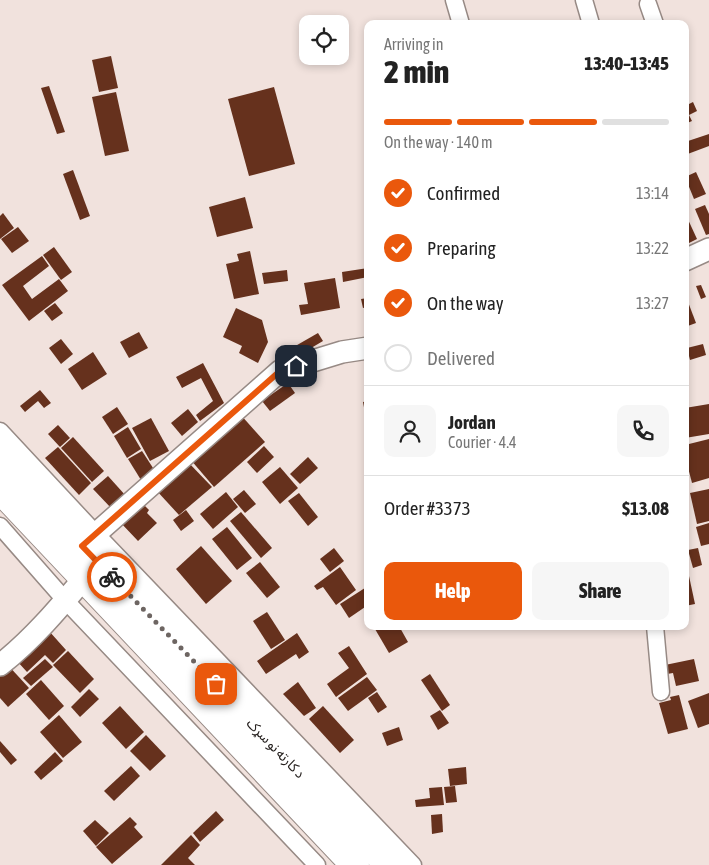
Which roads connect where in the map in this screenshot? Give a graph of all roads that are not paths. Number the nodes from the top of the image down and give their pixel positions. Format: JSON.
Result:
{"nodes":[{"id":1,"x":454,"y":0,"type":"edge"},
{"id":2,"x":584,"y":0,"type":"edge"},
{"id":3,"x":648,"y":4,"type":"dead end"},
{"id":4,"x":460,"y":20,"type":"edge"},
{"id":5,"x":590,"y":20,"type":"edge"},
{"id":6,"x":654,"y":20,"type":"edge"},
{"id":7,"x":709,"y":249,"type":"edge"},
{"id":8,"x":689,"y":258,"type":"edge"},
{"id":9,"x":364,"y":349,"type":"edge"},
{"id":10,"x":0,"y":431,"type":"edge"},
{"id":11,"x":0,"y":455,"type":"edge"},
{"id":12,"x":0,"y":489,"type":"edge"},
{"id":13,"x":0,"y":526,"type":"edge"},
{"id":14,"x":89,"y":540,"type":"junction"},
{"id":15,"x":85,"y":577,"type":"junction"},
{"id":16,"x":65,"y":600,"type":"junction"},
{"id":17,"x":655,"y":630,"type":"edge"},
{"id":18,"x":0,"y":665,"type":"edge"},
{"id":19,"x":661,"y":692,"type":"dead end"},
{"id":20,"x":316,"y":865,"type":"edge"},
{"id":21,"x":355,"y":865,"type":"edge"},
{"id":22,"x":389,"y":865,"type":"edge"},
{"id":23,"x":413,"y":865,"type":"edge"}],
"edges":[{"from":1,"to":4,"type":"street"},
{"from":2,"to":5,"type":"street"},
{"from":3,"to":6,"type":"street"},
{"from":7,"to":8,"type":"street"},
{"from":9,"to":14,"type":"street"},
{"from":10,"to":14,"type":"street"},
{"from":11,"to":14,"type":"highway","name":"د کارته نو سړک"},
{"from":12,"to":15,"type":"highway","name":"د کارته نو سړک"},
{"from":13,"to":16,"type":"street"},
{"from":14,"to":22,"type":"highway","name":"د کارته نو سړک"},
{"from":14,"to":23,"type":"street"},
{"from":15,"to":16,"type":"street"},
{"from":15,"to":21,"type":"highway","name":"د کارته نو سړک"},
{"from":16,"to":18,"type":"street"},
{"from":16,"to":20,"type":"street"},
{"from":17,"to":19,"type":"street"}]}
